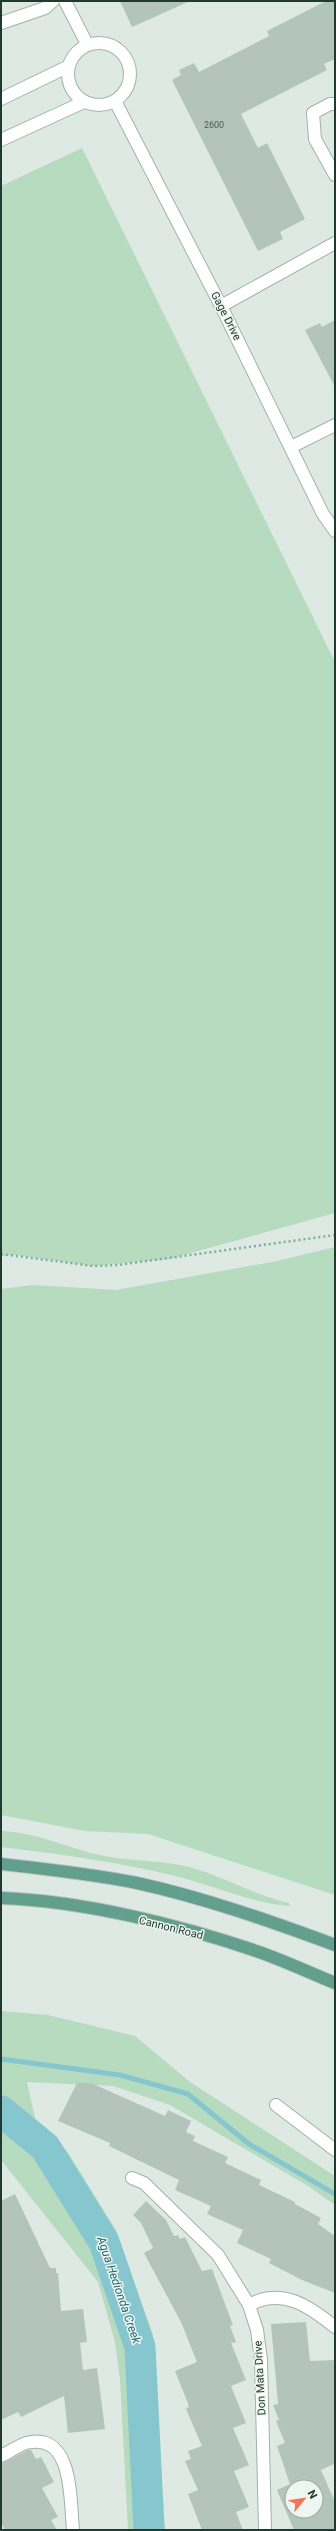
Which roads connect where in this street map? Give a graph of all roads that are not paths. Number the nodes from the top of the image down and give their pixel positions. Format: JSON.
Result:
{"nodes":[{"id":1,"x":53,"y":1,"type":"edge"},
{"id":2,"x":65,"y":1,"type":"edge"},
{"id":3,"x":1,"y":23,"type":"edge"},
{"id":4,"x":87,"y":44,"type":"junction"},
{"id":5,"x":67,"y":67,"type":"junction"},
{"id":6,"x":1,"y":99,"type":"edge"},
{"id":7,"x":115,"y":101,"type":"junction"},
{"id":8,"x":84,"y":102,"type":"junction"},
{"id":9,"x":335,"y":104,"type":"edge"},
{"id":10,"x":1,"y":140,"type":"edge"},
{"id":11,"x":335,"y":175,"type":"edge"},
{"id":12,"x":335,"y":243,"type":"edge"},
{"id":13,"x":221,"y":306,"type":"junction"},
{"id":14,"x":335,"y":425,"type":"edge"},
{"id":15,"x":291,"y":447,"type":"junction"},
{"id":16,"x":335,"y":531,"type":"edge"},
{"id":17,"x":1,"y":1864,"type":"edge"},
{"id":18,"x":1,"y":1898,"type":"edge"},
{"id":19,"x":335,"y":1945,"type":"edge"},
{"id":20,"x":335,"y":1983,"type":"edge"},
{"id":21,"x":276,"y":2105,"type":"dead end"},
{"id":22,"x":335,"y":2150,"type":"edge"},
{"id":23,"x":132,"y":2178,"type":"dead end"},
{"id":24,"x":249,"y":2305,"type":"junction"},
{"id":25,"x":335,"y":2327,"type":"edge"},
{"id":26,"x":1,"y":2456,"type":"edge"},
{"id":27,"x":74,"y":2530,"type":"edge"},
{"id":28,"x":265,"y":2530,"type":"edge"}],
"edges":[{"from":1,"to":3,"type":"street"},
{"from":2,"to":4,"type":"street"},
{"from":4,"to":5,"type":"street"},
{"from":4,"to":7,"type":"street"},
{"from":5,"to":6,"type":"street"},
{"from":5,"to":8,"type":"street"},
{"from":7,"to":8,"type":"street"},
{"from":7,"to":13,"type":"street","name":"Gage Drive"},
{"from":8,"to":10,"type":"street"},
{"from":9,"to":11,"type":"street"},
{"from":12,"to":13,"type":"street"},
{"from":13,"to":15,"type":"street","name":"Gage Drive"},
{"from":14,"to":15,"type":"street"},
{"from":15,"to":16,"type":"street","name":"Gage Drive"},
{"from":17,"to":19,"type":"main road"},
{"from":18,"to":20,"type":"main road","name":"Cannon Road"},
{"from":21,"to":22,"type":"street"},
{"from":23,"to":24,"type":"street","name":"Don Mata Drive"},
{"from":24,"to":25,"type":"street"},
{"from":24,"to":28,"type":"street","name":"Don Mata Drive"},
{"from":26,"to":27,"type":"street"}]}
